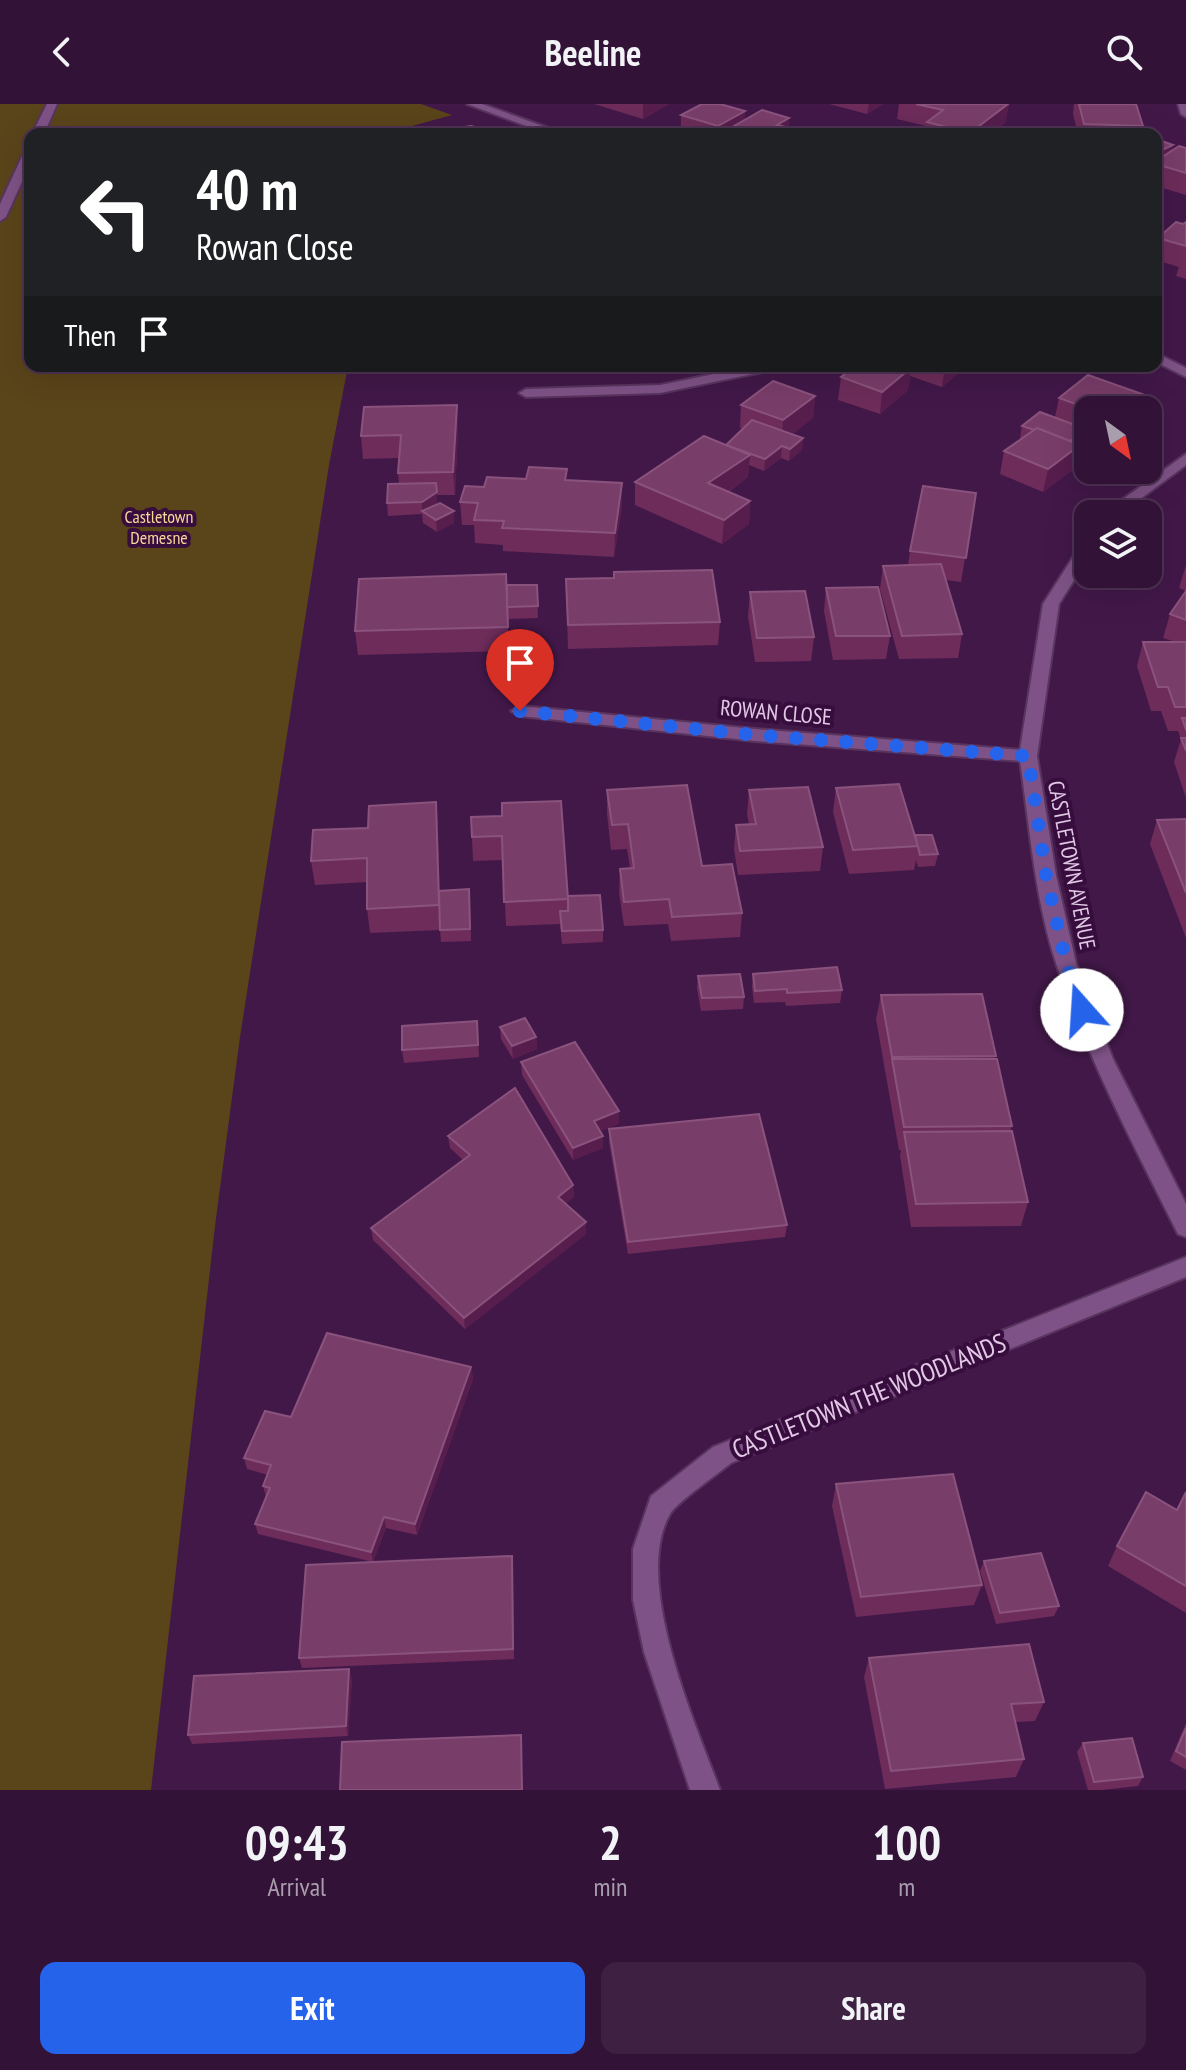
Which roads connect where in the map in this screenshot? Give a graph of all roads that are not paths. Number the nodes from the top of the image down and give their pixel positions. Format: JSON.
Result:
{"nodes":[{"id":1,"x":52,"y":104,"type":"edge"},
{"id":2,"x":472,"y":104,"type":"edge"},
{"id":3,"x":1183,"y":104,"type":"edge"},
{"id":4,"x":1186,"y":114,"type":"edge"},
{"id":5,"x":41,"y":128,"type":"edge"},
{"id":6,"x":542,"y":128,"type":"edge"},
{"id":7,"x":24,"y":165,"type":"edge"},
{"id":8,"x":0,"y":217,"type":"edge"},
{"id":9,"x":1162,"y":360,"type":"edge"},
{"id":10,"x":744,"y":372,"type":"edge"},
{"id":11,"x":1186,"y":373,"type":"edge"},
{"id":12,"x":526,"y":393,"type":"dead end"},
{"id":13,"x":1186,"y":458,"type":"edge"},
{"id":14,"x":1129,"y":500,"type":"edge"},
{"id":15,"x":1074,"y":568,"type":"edge"},
{"id":16,"x":520,"y":711,"type":"dead end"},
{"id":17,"x":1028,"y":756,"type":"junction"},
{"id":18,"x":1186,"y":1227,"type":"edge"},
{"id":19,"x":1186,"y":1267,"type":"edge"},
{"id":20,"x":705,"y":1790,"type":"edge"}],
"edges":[{"from":1,"to":5,"type":"street"},
{"from":2,"to":6,"type":"street"},
{"from":3,"to":4,"type":"street"},
{"from":7,"to":8,"type":"street"},
{"from":9,"to":11,"type":"street"},
{"from":10,"to":12,"type":"street"},
{"from":13,"to":14,"type":"street"},
{"from":15,"to":17,"type":"street","name":"CASTLETOWN AVENUE"},
{"from":16,"to":17,"type":"street","name":"ROWAN CLOSE"},
{"from":17,"to":18,"type":"street","name":"CASTLETOWN AVENUE"},
{"from":19,"to":20,"type":"street","name":"CASTLETOWN THE WOODLANDS"}]}
